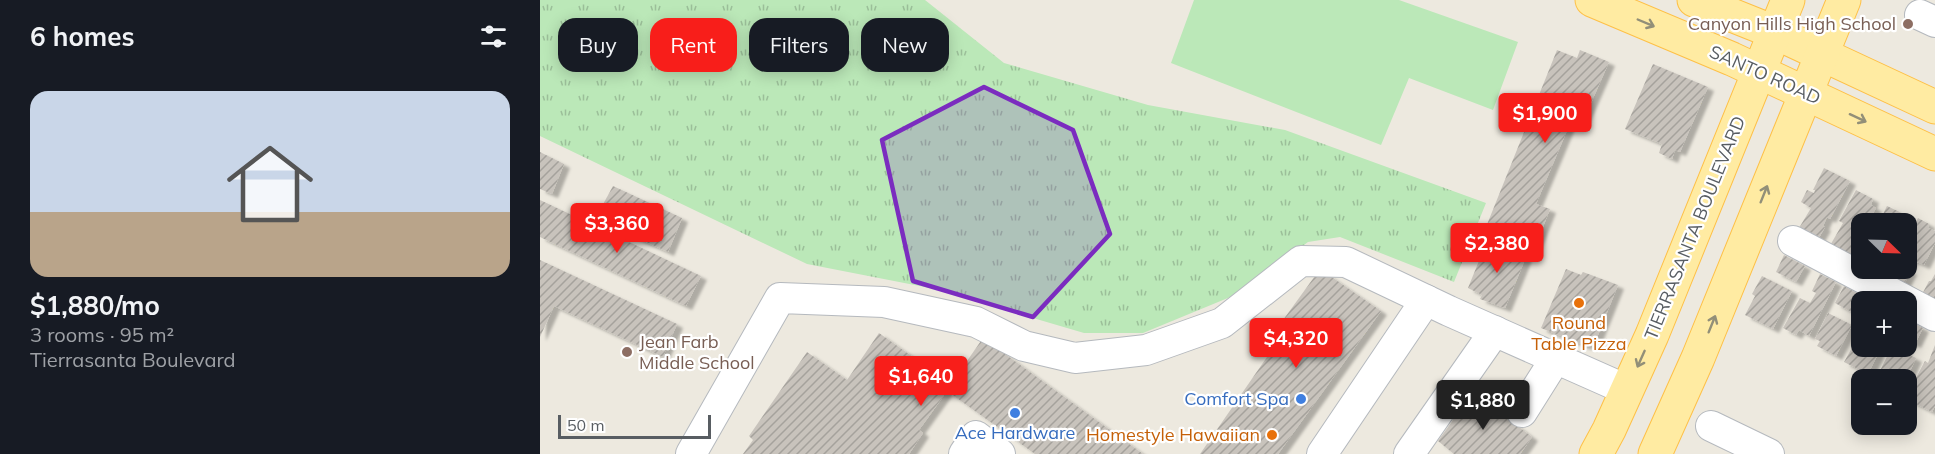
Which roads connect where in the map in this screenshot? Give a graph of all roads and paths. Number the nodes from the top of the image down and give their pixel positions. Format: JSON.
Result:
{"nodes":[{"id":1,"x":1592,"y":0,"type":"edge"},
{"id":2,"x":1694,"y":0,"type":"edge"},
{"id":3,"x":1788,"y":0,"type":"edge"},
{"id":4,"x":1844,"y":0,"type":"edge"},
{"id":5,"x":1774,"y":32,"type":"junction"},
{"id":6,"x":1821,"y":54,"type":"junction"},
{"id":7,"x":1757,"y":71,"type":"junction"},
{"id":8,"x":1805,"y":93,"type":"junction"},
{"id":9,"x":1935,"y":106,"type":"edge"},
{"id":10,"x":1935,"y":154,"type":"edge"},
{"id":11,"x":1792,"y":241,"type":"dead end"},
{"id":12,"x":1426,"y":300,"type":"junction"},
{"id":13,"x":1935,"y":315,"type":"edge"},
{"id":14,"x":1495,"y":332,"type":"junction"},
{"id":15,"x":1556,"y":358,"type":"junction"},
{"id":16,"x":1627,"y":390,"type":"junction"},
{"id":17,"x":1522,"y":411,"type":"dead end"},
{"id":18,"x":1711,"y":426,"type":"dead end"},
{"id":19,"x":1418,"y":451,"type":"edge"},
{"id":20,"x":691,"y":454,"type":"edge"},
{"id":21,"x":964,"y":454,"type":"edge"},
{"id":22,"x":1000,"y":454,"type":"edge"},
{"id":23,"x":1322,"y":454,"type":"edge"},
{"id":24,"x":1596,"y":454,"type":"edge"},
{"id":25,"x":1655,"y":454,"type":"edge"},
{"id":26,"x":1769,"y":454,"type":"edge"}],
"edges":[{"from":1,"to":7,"type":"main road","name":"SANTO ROAD","one_way":true},
{"from":2,"to":5,"type":"main road"},
{"from":3,"to":5,"type":"main road","name":"TIERRASANTA BOULEVARD"},
{"from":4,"to":6,"type":"main road"},
{"from":5,"to":6,"type":"main road"},
{"from":5,"to":7,"type":"main road","name":"TIERRASANTA BOULEVARD"},
{"from":6,"to":8,"type":"main road"},
{"from":6,"to":9,"type":"main road"},
{"from":7,"to":8,"type":"main road","name":"SANTO ROAD"},
{"from":7,"to":16,"type":"main road","name":"TIERRASANTA BOULEVARD","one_way":true},
{"from":8,"to":10,"type":"main road","name":"SANTO ROAD","one_way":true},
{"from":25,"to":8,"type":"main road","one_way":true},
{"from":11,"to":13,"type":"lane"},
{"from":12,"to":14,"type":"lane"},
{"from":12,"to":20,"type":"lane"},
{"from":12,"to":23,"type":"lane"},
{"from":14,"to":15,"type":"lane"},
{"from":14,"to":19,"type":"lane"},
{"from":15,"to":16,"type":"lane"},
{"from":15,"to":17,"type":"lane"},
{"from":16,"to":24,"type":"main road","name":"TIERRASANTA BOULEVARD"},
{"from":18,"to":26,"type":"lane"},
{"from":21,"to":22,"type":"lane"}]}
